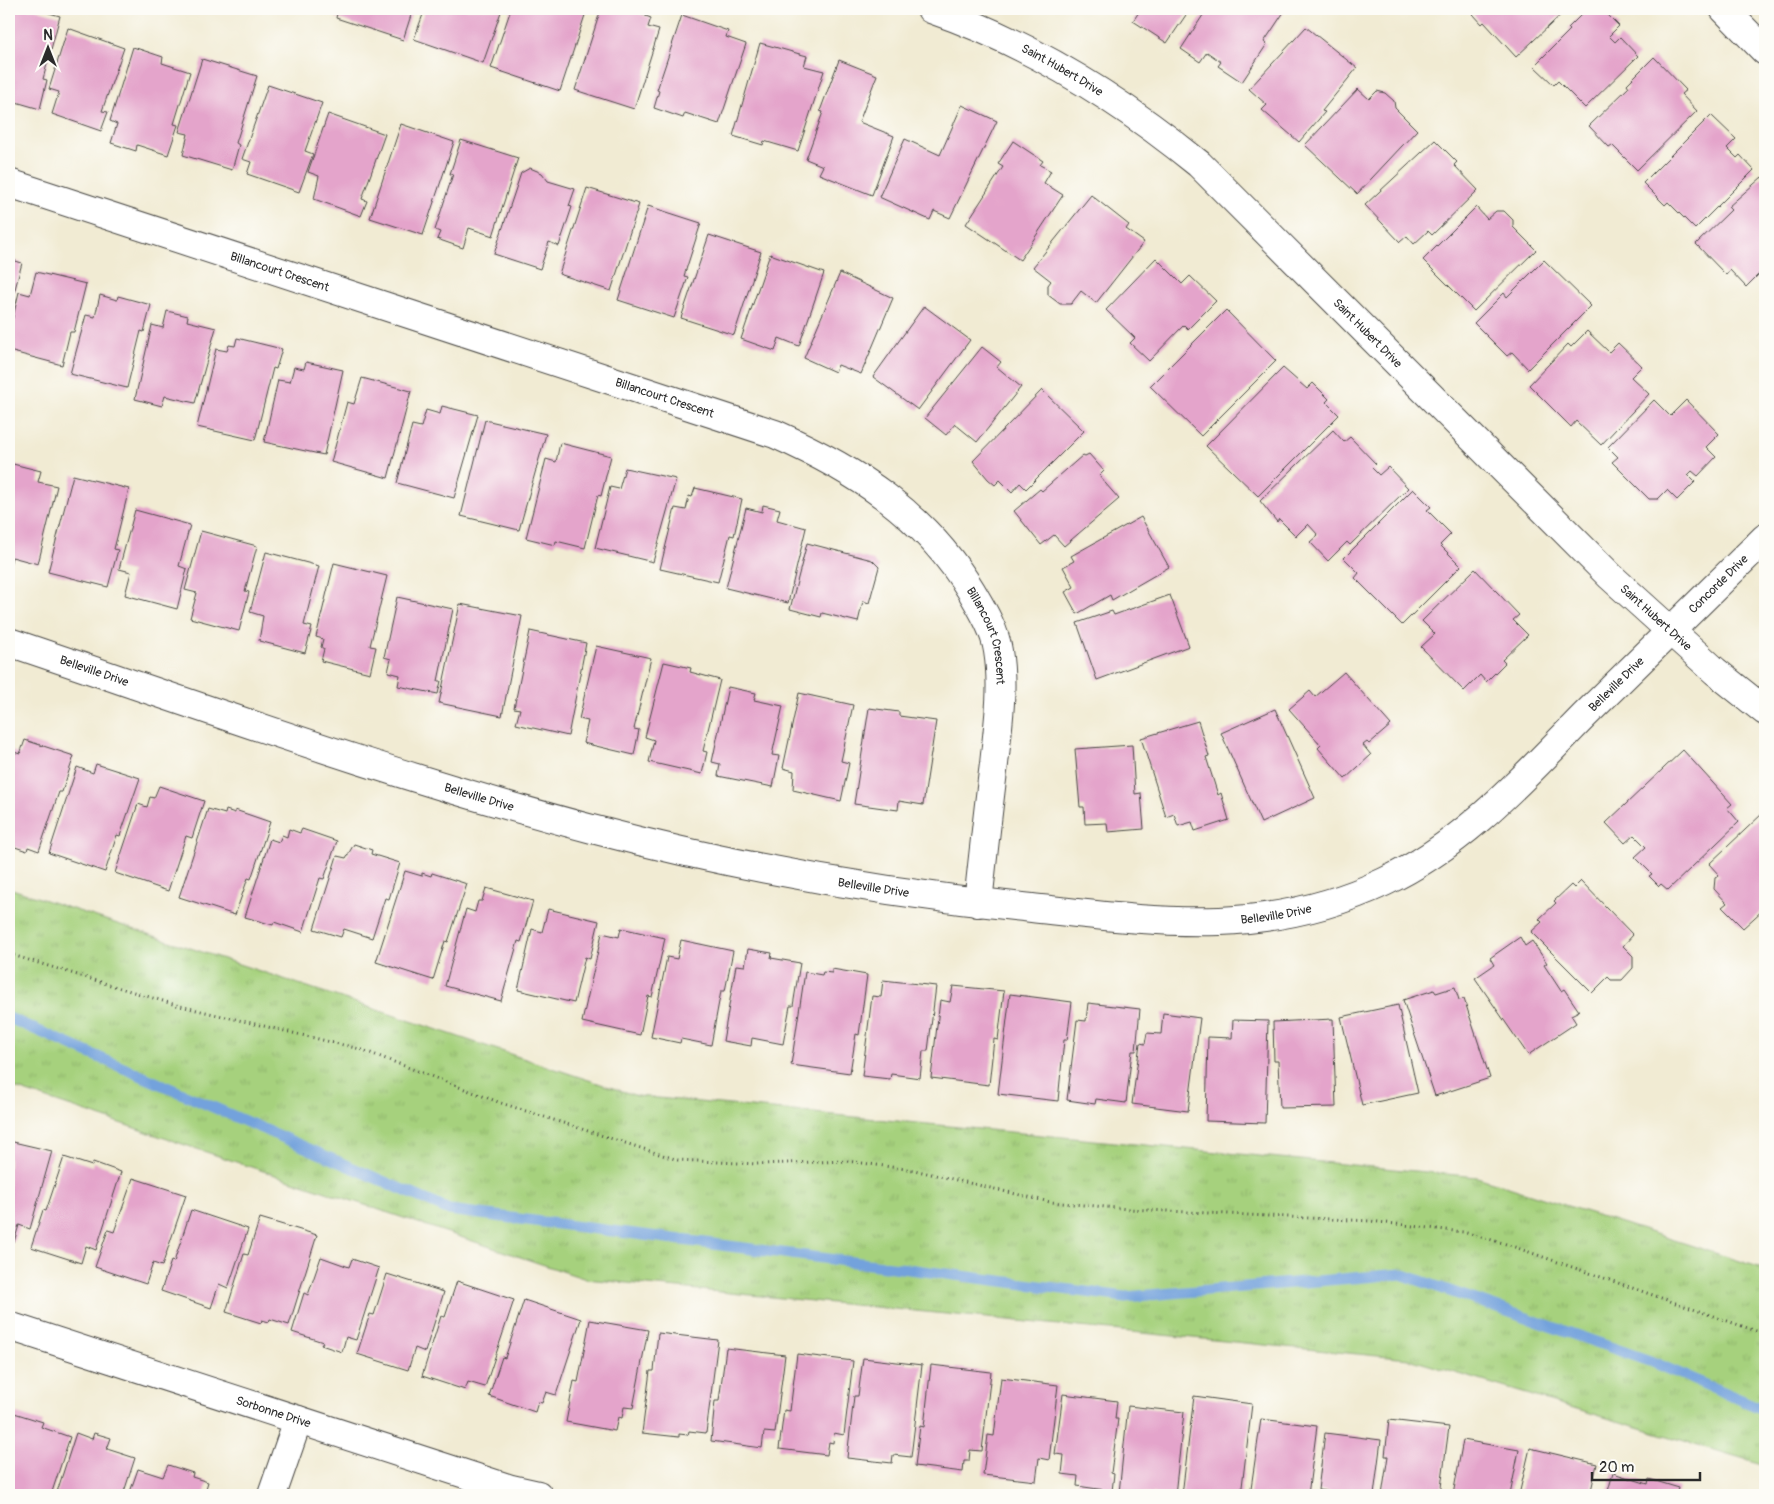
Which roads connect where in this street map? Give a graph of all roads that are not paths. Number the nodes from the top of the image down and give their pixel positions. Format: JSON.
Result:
{"nodes":[{"id":1,"x":931,"y":9,"type":"edge"},
{"id":2,"x":1724,"y":9,"type":"edge"},
{"id":3,"x":1765,"y":51,"type":"edge"},
{"id":4,"x":9,"y":183,"type":"edge"},
{"id":5,"x":1765,"y":538,"type":"edge"},
{"id":6,"x":1669,"y":630,"type":"junction"},
{"id":7,"x":9,"y":642,"type":"edge"},
{"id":8,"x":1765,"y":712,"type":"edge"},
{"id":9,"x":978,"y":903,"type":"junction"},
{"id":10,"x":9,"y":1326,"type":"edge"},
{"id":11,"x":298,"y":1420,"type":"junction"},
{"id":12,"x":272,"y":1495,"type":"edge"},
{"id":13,"x":538,"y":1495,"type":"edge"}],
"edges":[{"from":1,"to":6,"type":"street","name":"Saint Hubert Drive"},
{"from":2,"to":3,"type":"street"},
{"from":4,"to":9,"type":"street","name":"Billancourt Crescent"},
{"from":5,"to":6,"type":"street","name":"Concorde Drive"},
{"from":6,"to":8,"type":"street","name":"Saint Hubert Drive"},
{"from":6,"to":9,"type":"street","name":"Belleville Drive"},
{"from":7,"to":9,"type":"street","name":"Belleville Drive"},
{"from":10,"to":11,"type":"street","name":"Sorbonne Drive"},
{"from":11,"to":12,"type":"street"},
{"from":11,"to":13,"type":"street","name":"Sorbonne Drive"}]}
